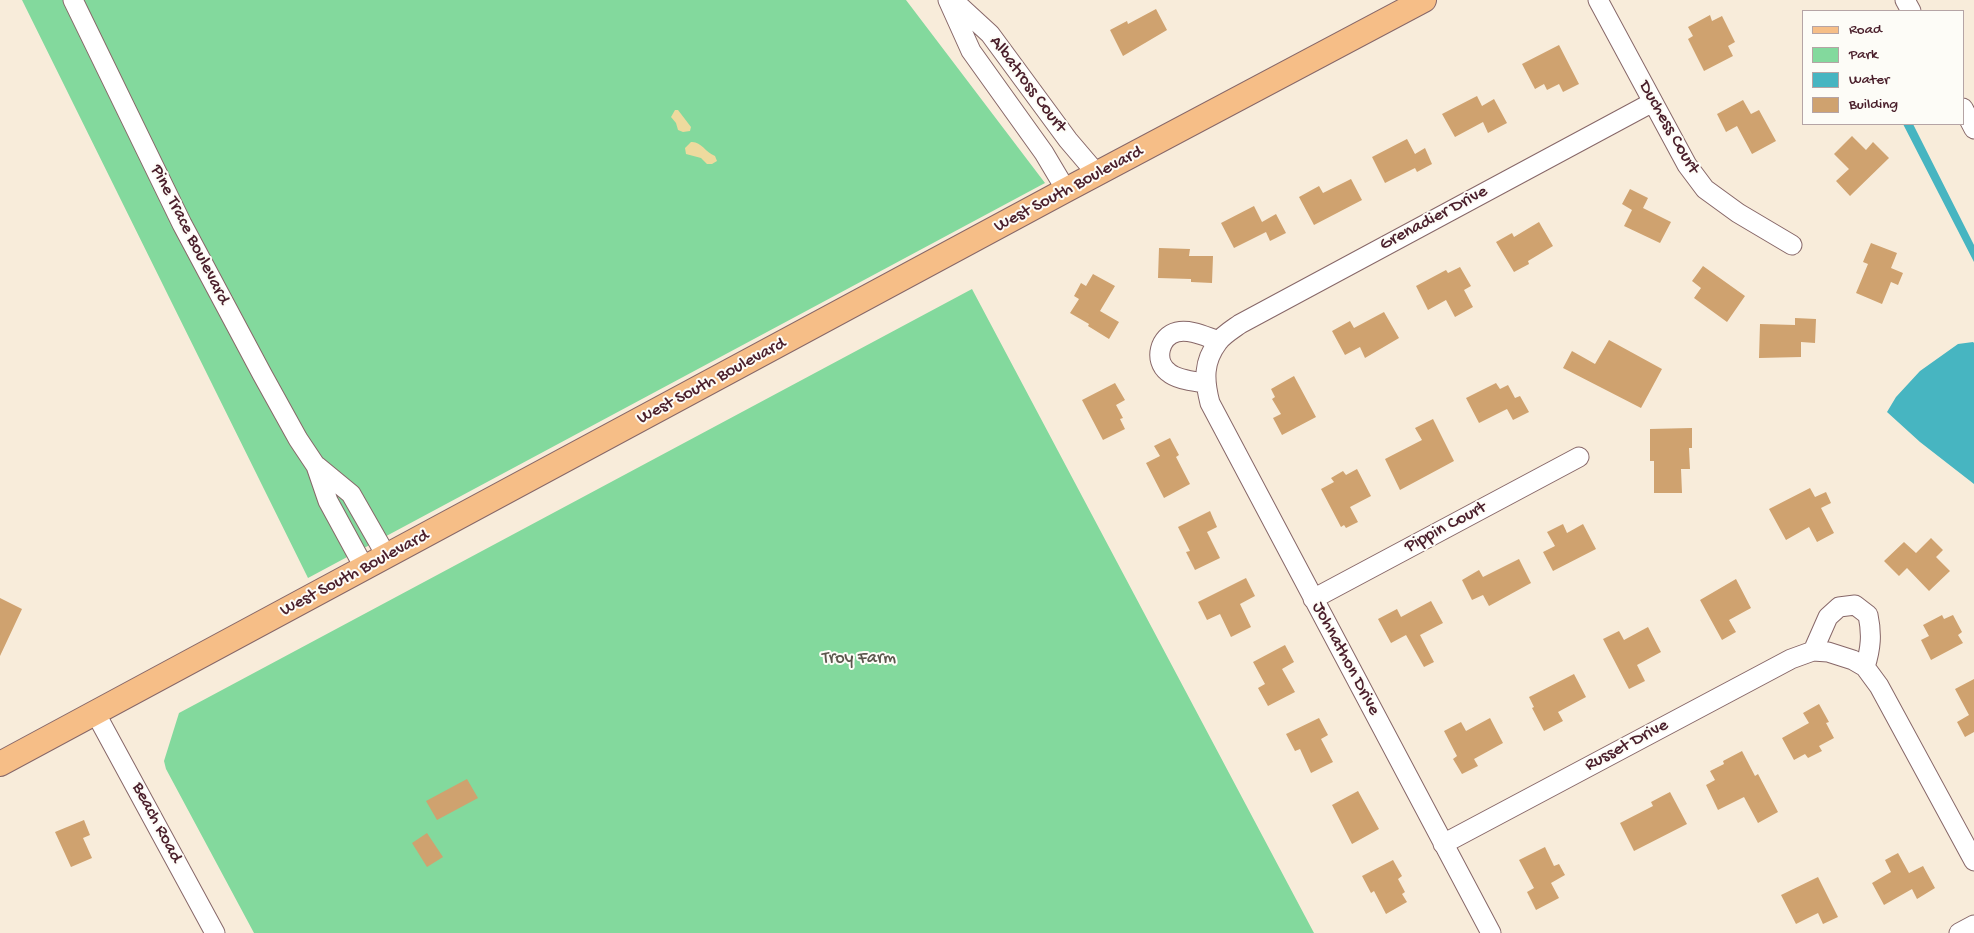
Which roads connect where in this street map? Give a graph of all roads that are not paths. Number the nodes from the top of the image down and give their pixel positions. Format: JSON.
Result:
{"nodes":[{"id":1,"x":72,"y":0,"type":"edge"},
{"id":2,"x":948,"y":0,"type":"edge"},
{"id":3,"x":953,"y":0,"type":"edge"},
{"id":4,"x":1424,"y":0,"type":"edge"},
{"id":5,"x":1598,"y":0,"type":"edge"},
{"id":6,"x":1652,"y":102,"type":"junction"},
{"id":7,"x":1964,"y":110,"type":"edge"},
{"id":8,"x":1974,"y":129,"type":"edge"},
{"id":9,"x":1097,"y":174,"type":"junction"},
{"id":10,"x":1066,"y":190,"type":"junction"},
{"id":11,"x":1792,"y":245,"type":"dead end"},
{"id":12,"x":1218,"y":341,"type":"junction"},
{"id":13,"x":1208,"y":363,"type":"joint"},
{"id":14,"x":1205,"y":383,"type":"junction"},
{"id":15,"x":1579,"y":457,"type":"dead end"},
{"id":16,"x":316,"y":466,"type":"junction"},
{"id":17,"x":387,"y":557,"type":"junction"},
{"id":18,"x":365,"y":569,"type":"junction"},
{"id":19,"x":1313,"y":599,"type":"junction"},
{"id":20,"x":1813,"y":651,"type":"junction"},
{"id":21,"x":1865,"y":666,"type":"junction"},
{"id":22,"x":96,"y":714,"type":"junction"},
{"id":23,"x":0,"y":764,"type":"edge"},
{"id":24,"x":1443,"y":844,"type":"junction"},
{"id":25,"x":1974,"y":861,"type":"edge"},
{"id":26,"x":1974,"y":925,"type":"edge"},
{"id":27,"x":215,"y":933,"type":"edge"},
{"id":28,"x":1490,"y":933,"type":"edge"},
{"id":29,"x":1959,"y":933,"type":"edge"}],
"edges":[{"from":1,"to":16,"type":"street","name":"Pine Trace Boulevard"},
{"from":2,"to":10,"type":"street","name":"Albatross Court"},
{"from":3,"to":9,"type":"street","name":"Albatross Court"},
{"from":4,"to":9,"type":"main road","name":"West South Boulevard"},
{"from":5,"to":6,"type":"street","name":"Duchess Court"},
{"from":6,"to":11,"type":"street","name":"Duchess Court"},
{"from":6,"to":12,"type":"street","name":"Grenadier Drive"},
{"from":7,"to":8,"type":"street"},
{"from":9,"to":10,"type":"main road","name":"West South Boulevard"},
{"from":10,"to":17,"type":"main road","name":"West South Boulevard"},
{"from":12,"to":13,"type":"street","name":"Grenadier Drive"},
{"from":12,"to":14,"type":"street"},
{"from":13,"to":14,"type":"street","name":"Johnathon Drive"},
{"from":14,"to":19,"type":"street","name":"Johnathon Drive"},
{"from":15,"to":19,"type":"street","name":"Pippin Court"},
{"from":16,"to":17,"type":"street","name":"Pine Trace Boulevard"},
{"from":16,"to":18,"type":"street","name":"Pine Trace Boulevard"},
{"from":17,"to":18,"type":"main road","name":"West South Boulevard"},
{"from":18,"to":22,"type":"main road","name":"West South Boulevard"},
{"from":19,"to":24,"type":"street","name":"Johnathon Drive"},
{"from":20,"to":21,"type":"street","name":"Russet Drive"},
{"from":20,"to":21,"type":"street"},
{"from":20,"to":24,"type":"street","name":"Russet Drive"},
{"from":21,"to":25,"type":"street"},
{"from":22,"to":23,"type":"main road","name":"West South Boulevard"},
{"from":22,"to":27,"type":"street","name":"Beach Road"},
{"from":24,"to":28,"type":"street","name":"Johnathon Drive"},
{"from":26,"to":29,"type":"street"}]}
